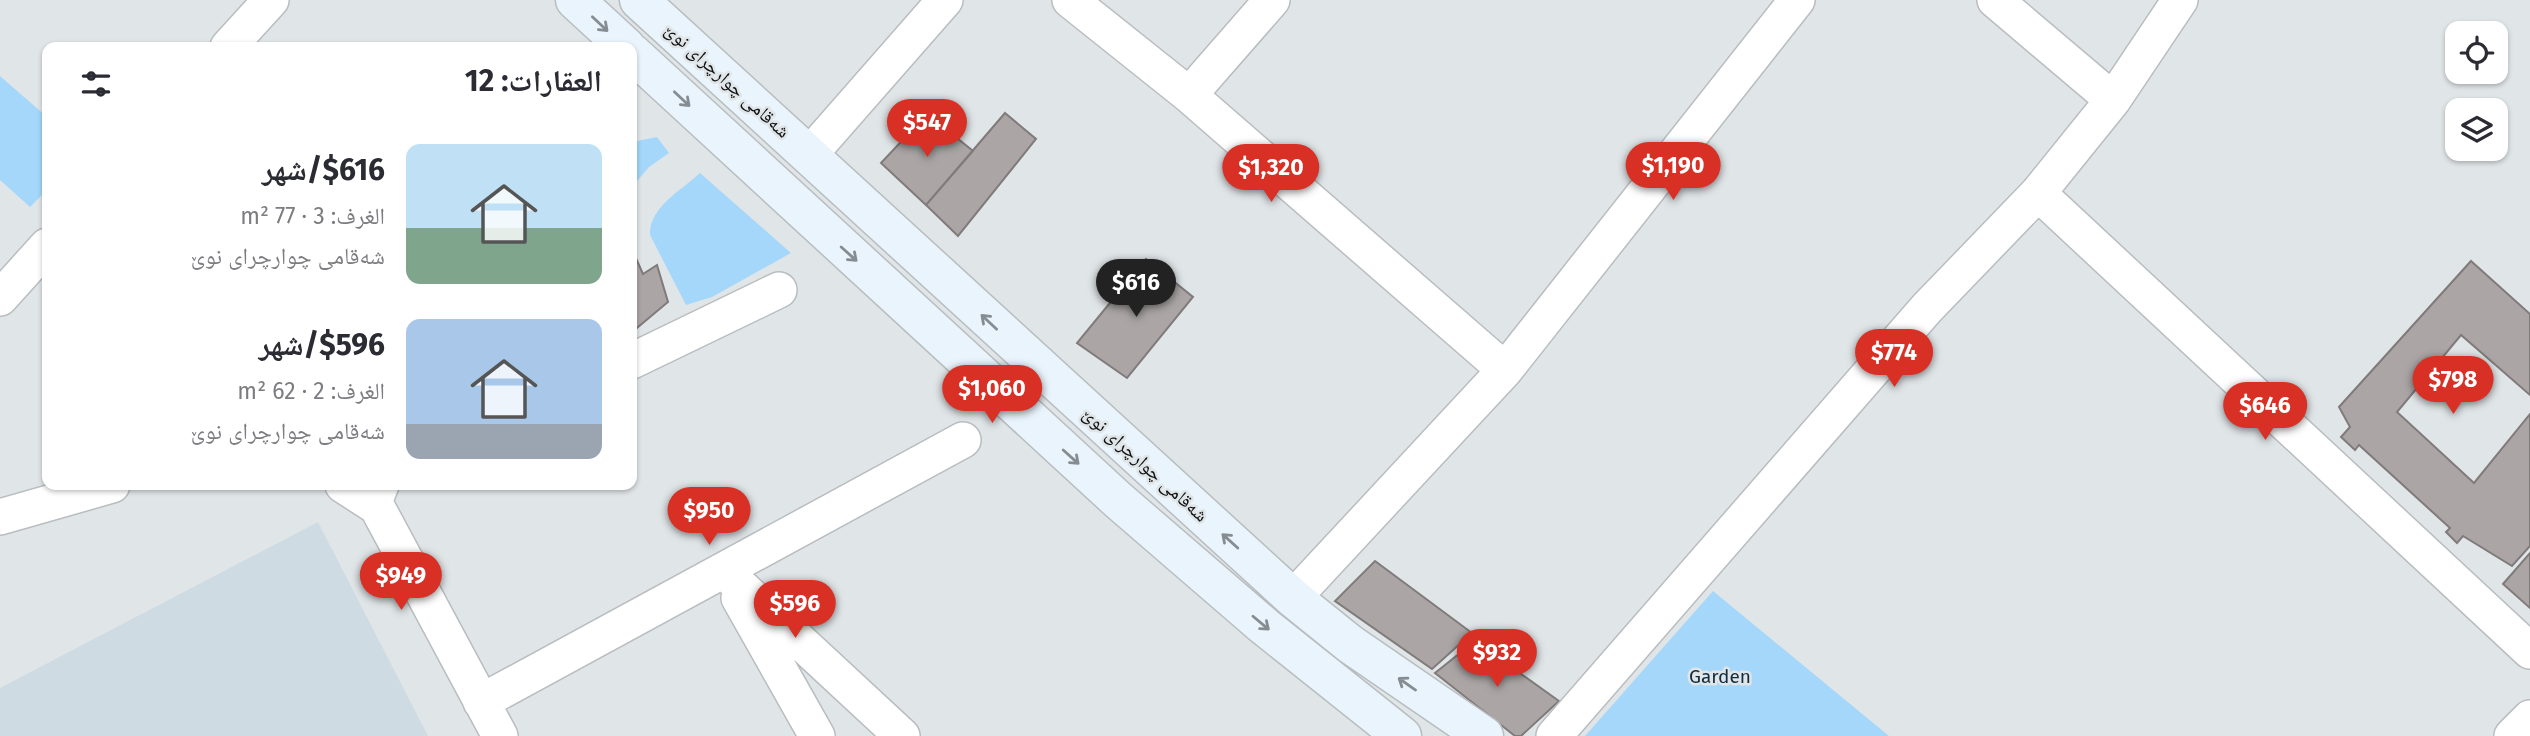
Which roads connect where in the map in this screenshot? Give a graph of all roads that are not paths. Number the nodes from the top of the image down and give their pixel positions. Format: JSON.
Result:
{"nodes":[{"id":1,"x":271,"y":0,"type":"edge"},
{"id":2,"x":575,"y":0,"type":"edge"},
{"id":3,"x":639,"y":0,"type":"edge"},
{"id":4,"x":945,"y":0,"type":"edge"},
{"id":5,"x":1070,"y":0,"type":"edge"},
{"id":6,"x":1272,"y":0,"type":"edge"},
{"id":7,"x":1797,"y":0,"type":"edge"},
{"id":8,"x":1995,"y":0,"type":"edge"},
{"id":9,"x":2180,"y":0,"type":"edge"},
{"id":10,"x":233,"y":42,"type":"edge"},
{"id":11,"x":621,"y":42,"type":"edge"},
{"id":12,"x":637,"y":58,"type":"edge"},
{"id":13,"x":1189,"y":95,"type":"junction"},
{"id":14,"x":2113,"y":100,"type":"junction"},
{"id":15,"x":810,"y":154,"type":"junction"},
{"id":16,"x":2038,"y":193,"type":"junction"},
{"id":17,"x":42,"y":252,"type":"edge"},
{"id":18,"x":779,"y":290,"type":"dead end"},
{"id":19,"x":0,"y":298,"type":"edge"},
{"id":20,"x":637,"y":359,"type":"edge"},
{"id":21,"x":1505,"y":370,"type":"junction"},
{"id":22,"x":964,"y":440,"type":"dead end"},
{"id":23,"x":94,"y":490,"type":"edge"},
{"id":24,"x":359,"y":490,"type":"edge"},
{"id":25,"x":379,"y":496,"type":"edge"},
{"id":26,"x":0,"y":517,"type":"edge"},
{"id":27,"x":724,"y":570,"type":"junction"},
{"id":28,"x":1293,"y":598,"type":"junction"},
{"id":29,"x":2530,"y":651,"type":"edge"},
{"id":30,"x":481,"y":702,"type":"junction"},
{"id":31,"x":2530,"y":718,"type":"edge"},
{"id":32,"x":500,"y":736,"type":"edge"},
{"id":33,"x":817,"y":736,"type":"edge"},
{"id":34,"x":902,"y":736,"type":"edge"},
{"id":35,"x":1402,"y":736,"type":"edge"},
{"id":36,"x":1484,"y":736,"type":"edge"},
{"id":37,"x":1554,"y":736,"type":"edge"},
{"id":38,"x":2512,"y":736,"type":"edge"}],
"edges":[{"from":1,"to":10,"type":"street"},
{"from":2,"to":11,"type":"street","one_way":true},
{"from":3,"to":15,"type":"street","name":"شەقامی چوارچرای نوێ"},
{"from":4,"to":15,"type":"street"},
{"from":5,"to":13,"type":"street"},
{"from":6,"to":13,"type":"street"},
{"from":7,"to":21,"type":"street"},
{"from":8,"to":14,"type":"street"},
{"from":9,"to":14,"type":"street"},
{"from":12,"to":35,"type":"street","one_way":true},
{"from":13,"to":21,"type":"street"},
{"from":14,"to":16,"type":"street"},
{"from":28,"to":15,"type":"street","name":"شەقامی چوارچرای نوێ","one_way":true},
{"from":16,"to":29,"type":"street"},
{"from":16,"to":37,"type":"street"},
{"from":17,"to":19,"type":"street"},
{"from":18,"to":20,"type":"street"},
{"from":21,"to":28,"type":"street"},
{"from":22,"to":27,"type":"street"},
{"from":23,"to":26,"type":"street"},
{"from":24,"to":25,"type":"street"},
{"from":25,"to":30,"type":"street"},
{"from":27,"to":30,"type":"street"},
{"from":27,"to":33,"type":"street"},
{"from":27,"to":34,"type":"street"},
{"from":36,"to":28,"type":"street","name":"شەقامی چوارچرای نوێ","one_way":true},
{"from":30,"to":32,"type":"street"},
{"from":31,"to":38,"type":"street"}]}
